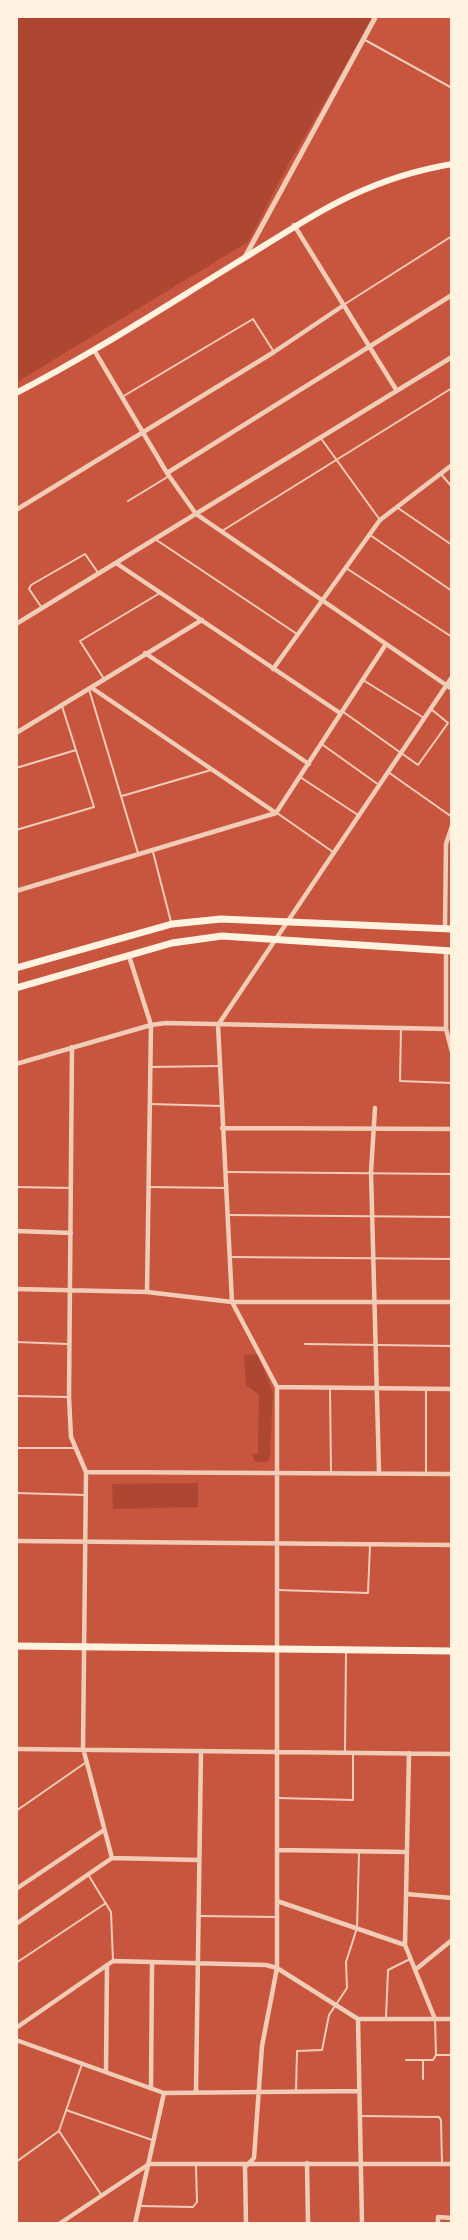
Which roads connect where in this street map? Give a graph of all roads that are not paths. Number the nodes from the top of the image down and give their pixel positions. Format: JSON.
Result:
{"nodes":[{"id":1,"x":376,"y":16,"type":"edge"},
{"id":2,"x":364,"y":39,"type":"junction"},
{"id":3,"x":452,"y":88,"type":"edge"},
{"id":4,"x":452,"y":164,"type":"edge"},
{"id":5,"x":294,"y":225,"type":"junction"},
{"id":6,"x":452,"y":236,"type":"edge"},
{"id":7,"x":244,"y":258,"type":"junction"},
{"id":8,"x":452,"y":295,"type":"edge"},
{"id":9,"x":344,"y":305,"type":"junction"},
{"id":10,"x":370,"y":348,"type":"junction"},
{"id":11,"x":94,"y":350,"type":"junction"},
{"id":12,"x":274,"y":352,"type":"junction"},
{"id":13,"x":452,"y":357,"type":"edge"},
{"id":14,"x":452,"y":388,"type":"edge"},
{"id":15,"x":396,"y":391,"type":"junction"},
{"id":16,"x":16,"y":393,"type":"edge"},
{"id":17,"x":122,"y":397,"type":"junction"},
{"id":18,"x":143,"y":433,"type":"junction"},
{"id":19,"x":320,"y":437,"type":"junction"},
{"id":20,"x":338,"y":461,"type":"junction"},
{"id":21,"x":452,"y":465,"type":"edge"},
{"id":22,"x":440,"y":473,"type":"junction"},
{"id":23,"x":168,"y":475,"type":"junction"},
{"id":24,"x":452,"y":487,"type":"edge"},
{"id":25,"x":129,"y":501,"type":"dead end"},
{"id":26,"x":395,"y":507,"type":"junction"},
{"id":27,"x":16,"y":510,"type":"edge"},
{"id":28,"x":196,"y":514,"type":"junction"},
{"id":29,"x":380,"y":519,"type":"junction"},
{"id":30,"x":220,"y":532,"type":"junction"},
{"id":31,"x":370,"y":535,"type":"junction"},
{"id":32,"x":155,"y":539,"type":"junction"},
{"id":33,"x":452,"y":545,"type":"edge"},
{"id":34,"x":116,"y":563,"type":"junction"},
{"id":35,"x":346,"y":568,"type":"junction"},
{"id":36,"x":99,"y":574,"type":"junction"},
{"id":37,"x":452,"y":591,"type":"edge"},
{"id":38,"x":161,"y":592,"type":"junction"},
{"id":39,"x":323,"y":601,"type":"junction"},
{"id":40,"x":42,"y":608,"type":"junction"},
{"id":41,"x":202,"y":620,"type":"junction"},
{"id":42,"x":16,"y":624,"type":"edge"},
{"id":43,"x":298,"y":635,"type":"junction"},
{"id":44,"x":452,"y":637,"type":"edge"},
{"id":45,"x":386,"y":644,"type":"junction"},
{"id":46,"x":145,"y":653,"type":"junction"},
{"id":47,"x":273,"y":669,"type":"junction"},
{"id":48,"x":452,"y":677,"type":"edge"},
{"id":49,"x":104,"y":679,"type":"junction"},
{"id":50,"x":363,"y":680,"type":"junction"},
{"id":51,"x":447,"y":685,"type":"junction"},
{"id":52,"x":90,"y":688,"type":"junction"},
{"id":53,"x":452,"y":689,"type":"edge"},
{"id":54,"x":62,"y":706,"type":"junction"},
{"id":55,"x":430,"y":709,"type":"junction"},
{"id":56,"x":341,"y":712,"type":"junction"},
{"id":57,"x":424,"y":718,"type":"junction"},
{"id":58,"x":16,"y":733,"type":"edge"},
{"id":59,"x":321,"y":744,"type":"junction"},
{"id":60,"x":76,"y":750,"type":"junction"},
{"id":61,"x":402,"y":752,"type":"junction"},
{"id":62,"x":309,"y":764,"type":"junction"},
{"id":63,"x":16,"y":768,"type":"edge"},
{"id":64,"x":211,"y":770,"type":"junction"},
{"id":65,"x":388,"y":772,"type":"junction"},
{"id":66,"x":300,"y":777,"type":"junction"},
{"id":67,"x":379,"y":785,"type":"junction"},
{"id":68,"x":122,"y":796,"type":"junction"},
{"id":69,"x":276,"y":813,"type":"junction"},
{"id":70,"x":358,"y":816,"type":"junction"},
{"id":71,"x":452,"y":817,"type":"edge"},
{"id":72,"x":452,"y":826,"type":"edge"},
{"id":73,"x":16,"y":830,"type":"edge"},
{"id":74,"x":152,"y":849,"type":"junction"},
{"id":75,"x":333,"y":852,"type":"junction"},
{"id":76,"x":138,"y":853,"type":"junction"},
{"id":77,"x":16,"y":891,"type":"edge"},
{"id":78,"x":287,"y":921,"type":"junction"},
{"id":79,"x":172,"y":924,"type":"junction"},
{"id":80,"x":448,"y":929,"type":"edge"},
{"id":81,"x":276,"y":938,"type":"junction"},
{"id":82,"x":449,"y":950,"type":"edge"},
{"id":83,"x":129,"y":956,"type":"junction"},
{"id":84,"x":16,"y":968,"type":"edge"},
{"id":85,"x":16,"y":988,"type":"edge"},
{"id":86,"x":151,"y":1025,"type":"junction"},
{"id":87,"x":218,"y":1025,"type":"junction"},
{"id":88,"x":401,"y":1028,"type":"junction"},
{"id":89,"x":446,"y":1029,"type":"junction"},
{"id":90,"x":72,"y":1047,"type":"junction"},
{"id":91,"x":452,"y":1052,"type":"edge"},
{"id":92,"x":16,"y":1064,"type":"edge"},
{"id":93,"x":219,"y":1066,"type":"junction"},
{"id":94,"x":150,"y":1067,"type":"junction"},
{"id":95,"x":452,"y":1083,"type":"edge"},
{"id":96,"x":150,"y":1104,"type":"junction"},
{"id":97,"x":222,"y":1106,"type":"junction"},
{"id":98,"x":375,"y":1108,"type":"dead end"},
{"id":99,"x":222,"y":1128,"type":"junction"},
{"id":100,"x":452,"y":1129,"type":"edge"},
{"id":101,"x":373,"y":1130,"type":"junction"},
{"id":102,"x":226,"y":1172,"type":"junction"},
{"id":103,"x":371,"y":1172,"type":"junction"},
{"id":104,"x":452,"y":1174,"type":"edge"},
{"id":105,"x":16,"y":1187,"type":"edge"},
{"id":106,"x":148,"y":1187,"type":"junction"},
{"id":107,"x":71,"y":1188,"type":"junction"},
{"id":108,"x":228,"y":1188,"type":"junction"},
{"id":109,"x":229,"y":1215,"type":"junction"},
{"id":110,"x":372,"y":1217,"type":"junction"},
{"id":111,"x":452,"y":1217,"type":"edge"},
{"id":112,"x":16,"y":1231,"type":"edge"},
{"id":113,"x":71,"y":1233,"type":"junction"},
{"id":114,"x":231,"y":1257,"type":"junction"},
{"id":115,"x":373,"y":1259,"type":"junction"},
{"id":116,"x":452,"y":1259,"type":"edge"},
{"id":117,"x":16,"y":1289,"type":"edge"},
{"id":118,"x":70,"y":1291,"type":"junction"},
{"id":119,"x":147,"y":1292,"type":"junction"},
{"id":120,"x":374,"y":1301,"type":"junction"},
{"id":121,"x":232,"y":1302,"type":"junction"},
{"id":122,"x":452,"y":1302,"type":"edge"},
{"id":123,"x":16,"y":1342,"type":"edge"},
{"id":124,"x":69,"y":1344,"type":"junction"},
{"id":125,"x":305,"y":1344,"type":"dead end"},
{"id":126,"x":375,"y":1346,"type":"junction"},
{"id":127,"x":452,"y":1347,"type":"edge"},
{"id":128,"x":277,"y":1387,"type":"junction"},
{"id":129,"x":330,"y":1389,"type":"junction"},
{"id":130,"x":375,"y":1389,"type":"junction"},
{"id":131,"x":426,"y":1389,"type":"junction"},
{"id":132,"x":452,"y":1389,"type":"edge"},
{"id":133,"x":16,"y":1396,"type":"edge"},
{"id":134,"x":69,"y":1397,"type":"junction"},
{"id":135,"x":16,"y":1448,"type":"edge"},
{"id":136,"x":75,"y":1448,"type":"junction"},
{"id":137,"x":86,"y":1472,"type":"junction"},
{"id":138,"x":331,"y":1472,"type":"junction"},
{"id":139,"x":379,"y":1472,"type":"junction"},
{"id":140,"x":276,"y":1473,"type":"junction"},
{"id":141,"x":426,"y":1474,"type":"junction"},
{"id":142,"x":452,"y":1474,"type":"edge"},
{"id":143,"x":16,"y":1493,"type":"edge"},
{"id":144,"x":86,"y":1495,"type":"junction"},
{"id":145,"x":16,"y":1541,"type":"edge"},
{"id":146,"x":84,"y":1541,"type":"junction"},
{"id":147,"x":278,"y":1545,"type":"junction"},
{"id":148,"x":370,"y":1545,"type":"junction"},
{"id":149,"x":452,"y":1545,"type":"edge"},
{"id":150,"x":278,"y":1590,"type":"junction"},
{"id":151,"x":16,"y":1646,"type":"edge"},
{"id":152,"x":83,"y":1647,"type":"junction"},
{"id":153,"x":279,"y":1647,"type":"junction"},
{"id":154,"x":346,"y":1649,"type":"junction"},
{"id":155,"x":452,"y":1651,"type":"edge"},
{"id":156,"x":83,"y":1748,"type":"junction"},
{"id":157,"x":16,"y":1749,"type":"edge"},
{"id":158,"x":201,"y":1751,"type":"junction"},
{"id":159,"x":278,"y":1752,"type":"junction"},
{"id":160,"x":345,"y":1753,"type":"junction"},
{"id":161,"x":353,"y":1753,"type":"junction"},
{"id":162,"x":409,"y":1753,"type":"junction"},
{"id":163,"x":452,"y":1754,"type":"edge"},
{"id":164,"x":85,"y":1763,"type":"junction"},
{"id":165,"x":278,"y":1798,"type":"junction"},
{"id":166,"x":17,"y":1811,"type":"edge"},
{"id":167,"x":104,"y":1830,"type":"junction"},
{"id":168,"x":278,"y":1850,"type":"junction"},
{"id":169,"x":359,"y":1850,"type":"junction"},
{"id":170,"x":406,"y":1852,"type":"junction"},
{"id":171,"x":112,"y":1858,"type":"junction"},
{"id":172,"x":199,"y":1860,"type":"junction"},
{"id":173,"x":89,"y":1876,"type":"junction"},
{"id":174,"x":16,"y":1888,"type":"edge"},
{"id":175,"x":406,"y":1894,"type":"junction"},
{"id":176,"x":452,"y":1898,"type":"edge"},
{"id":177,"x":277,"y":1901,"type":"junction"},
{"id":178,"x":106,"y":1903,"type":"junction"},
{"id":179,"x":16,"y":1914,"type":"edge"},
{"id":180,"x":199,"y":1916,"type":"junction"},
{"id":181,"x":277,"y":1917,"type":"junction"},
{"id":182,"x":19,"y":1923,"type":"edge"},
{"id":183,"x":357,"y":1928,"type":"junction"},
{"id":184,"x":452,"y":1940,"type":"edge"},
{"id":185,"x":405,"y":1945,"type":"junction"},
{"id":186,"x":410,"y":1959,"type":"junction"},
{"id":187,"x":112,"y":1961,"type":"junction"},
{"id":188,"x":16,"y":1963,"type":"edge"},
{"id":189,"x":152,"y":1964,"type":"junction"},
{"id":190,"x":199,"y":1964,"type":"junction"},
{"id":191,"x":107,"y":1965,"type":"junction"},
{"id":192,"x":277,"y":1968,"type":"junction"},
{"id":193,"x":415,"y":1970,"type":"junction"},
{"id":194,"x":336,"y":2004,"type":"junction"},
{"id":195,"x":358,"y":2019,"type":"junction"},
{"id":196,"x":435,"y":2019,"type":"junction"},
{"id":197,"x":452,"y":2019,"type":"edge"},
{"id":198,"x":386,"y":2020,"type":"junction"},
{"id":199,"x":16,"y":2028,"type":"edge"},
{"id":200,"x":16,"y":2040,"type":"edge"},
{"id":201,"x":436,"y":2055,"type":"junction"},
{"id":202,"x":452,"y":2055,"type":"edge"},
{"id":203,"x":406,"y":2060,"type":"dead end"},
{"id":204,"x":423,"y":2060,"type":"junction"},
{"id":205,"x":82,"y":2064,"type":"junction"},
{"id":206,"x":106,"y":2072,"type":"junction"},
{"id":207,"x":423,"y":2079,"type":"dead end"},
{"id":208,"x":151,"y":2088,"type":"junction"},
{"id":209,"x":196,"y":2091,"type":"junction"},
{"id":210,"x":257,"y":2091,"type":"junction"},
{"id":211,"x":359,"y":2091,"type":"junction"},
{"id":212,"x":296,"y":2092,"type":"junction"},
{"id":213,"x":164,"y":2093,"type":"junction"},
{"id":214,"x":66,"y":2110,"type":"junction"},
{"id":215,"x":360,"y":2116,"type":"junction"},
{"id":216,"x":59,"y":2131,"type":"junction"},
{"id":217,"x":154,"y":2141,"type":"junction"},
{"id":218,"x":16,"y":2162,"type":"edge"},
{"id":219,"x":196,"y":2163,"type":"junction"},
{"id":220,"x":250,"y":2163,"type":"junction"},
{"id":221,"x":307,"y":2163,"type":"junction"},
{"id":222,"x":361,"y":2163,"type":"junction"},
{"id":223,"x":149,"y":2164,"type":"junction"},
{"id":224,"x":442,"y":2164,"type":"junction"},
{"id":225,"x":452,"y":2164,"type":"edge"},
{"id":226,"x":102,"y":2196,"type":"junction"},
{"id":227,"x":140,"y":2206,"type":"junction"},
{"id":228,"x":452,"y":2218,"type":"edge"},
{"id":229,"x":59,"y":2223,"type":"edge"},
{"id":230,"x":135,"y":2223,"type":"edge"},
{"id":231,"x":246,"y":2223,"type":"edge"},
{"id":232,"x":308,"y":2223,"type":"edge"},
{"id":233,"x":362,"y":2223,"type":"edge"},
{"id":234,"x":438,"y":2223,"type":"edge"}],
"edges":[{"from":1,"to":2,"type":"street"},
{"from":2,"to":3,"type":"lane"},
{"from":2,"to":7,"type":"street"},
{"from":4,"to":5,"type":"main road"},
{"from":5,"to":7,"type":"main road"},
{"from":5,"to":9,"type":"street"},
{"from":6,"to":9,"type":"lane"},
{"from":7,"to":11,"type":"main road"},
{"from":8,"to":10,"type":"street"},
{"from":9,"to":10,"type":"street"},
{"from":9,"to":12,"type":"street"},
{"from":10,"to":15,"type":"street"},
{"from":10,"to":23,"type":"street"},
{"from":11,"to":16,"type":"main road"},
{"from":11,"to":17,"type":"street"},
{"from":12,"to":17,"type":"lane"},
{"from":12,"to":18,"type":"street"},
{"from":13,"to":15,"type":"street"},
{"from":14,"to":20,"type":"lane"},
{"from":15,"to":19,"type":"street"},
{"from":17,"to":18,"type":"street"},
{"from":18,"to":23,"type":"street"},
{"from":18,"to":27,"type":"street"},
{"from":19,"to":20,"type":"lane"},
{"from":19,"to":28,"type":"street"},
{"from":20,"to":29,"type":"lane"},
{"from":20,"to":30,"type":"lane"},
{"from":21,"to":22,"type":"street"},
{"from":22,"to":24,"type":"lane"},
{"from":22,"to":26,"type":"street"},
{"from":23,"to":25,"type":"lane"},
{"from":23,"to":28,"type":"street"},
{"from":26,"to":29,"type":"street"},
{"from":26,"to":33,"type":"lane"},
{"from":28,"to":30,"type":"street"},
{"from":28,"to":32,"type":"street"},
{"from":29,"to":31,"type":"street"},
{"from":30,"to":39,"type":"street"},
{"from":31,"to":35,"type":"street"},
{"from":31,"to":37,"type":"lane"},
{"from":32,"to":34,"type":"street"},
{"from":32,"to":43,"type":"lane"},
{"from":34,"to":36,"type":"street"},
{"from":34,"to":38,"type":"street"},
{"from":35,"to":39,"type":"street"},
{"from":35,"to":44,"type":"lane"},
{"from":36,"to":40,"type":"street"},
{"from":36,"to":40,"type":"lane"},
{"from":38,"to":41,"type":"street"},
{"from":38,"to":49,"type":"lane"},
{"from":39,"to":43,"type":"street"},
{"from":39,"to":45,"type":"street"},
{"from":40,"to":42,"type":"street"},
{"from":41,"to":46,"type":"street"},
{"from":41,"to":47,"type":"street"},
{"from":43,"to":47,"type":"street"},
{"from":45,"to":50,"type":"street"},
{"from":45,"to":51,"type":"street"},
{"from":46,"to":49,"type":"street"},
{"from":46,"to":62,"type":"street"},
{"from":47,"to":56,"type":"street"},
{"from":48,"to":51,"type":"street"},
{"from":49,"to":52,"type":"street"},
{"from":50,"to":56,"type":"street"},
{"from":50,"to":57,"type":"lane"},
{"from":51,"to":53,"type":"street"},
{"from":51,"to":55,"type":"street"},
{"from":52,"to":54,"type":"street"},
{"from":52,"to":64,"type":"street"},
{"from":52,"to":68,"type":"lane"},
{"from":54,"to":58,"type":"street"},
{"from":54,"to":60,"type":"lane"},
{"from":55,"to":57,"type":"street"},
{"from":55,"to":61,"type":"lane"},
{"from":56,"to":59,"type":"street"},
{"from":56,"to":61,"type":"lane"},
{"from":57,"to":61,"type":"street"},
{"from":59,"to":62,"type":"street"},
{"from":59,"to":67,"type":"lane"},
{"from":60,"to":63,"type":"lane"},
{"from":60,"to":73,"type":"lane"},
{"from":61,"to":65,"type":"street"},
{"from":62,"to":66,"type":"street"},
{"from":64,"to":68,"type":"lane"},
{"from":64,"to":69,"type":"street"},
{"from":65,"to":67,"type":"street"},
{"from":65,"to":71,"type":"lane"},
{"from":66,"to":69,"type":"street"},
{"from":66,"to":70,"type":"lane"},
{"from":67,"to":70,"type":"street"},
{"from":68,"to":76,"type":"lane"},
{"from":69,"to":74,"type":"street"},
{"from":69,"to":75,"type":"lane"},
{"from":70,"to":75,"type":"street"},
{"from":72,"to":80,"type":"street"},
{"from":74,"to":76,"type":"street"},
{"from":74,"to":79,"type":"lane"},
{"from":75,"to":78,"type":"street"},
{"from":76,"to":77,"type":"street"},
{"from":78,"to":79,"type":"main road"},
{"from":78,"to":80,"type":"main road"},
{"from":78,"to":81,"type":"street"},
{"from":79,"to":84,"type":"main road"},
{"from":81,"to":82,"type":"main road"},
{"from":81,"to":83,"type":"main road"},
{"from":81,"to":87,"type":"street"},
{"from":82,"to":89,"type":"street"},
{"from":83,"to":85,"type":"main road"},
{"from":83,"to":86,"type":"street"},
{"from":86,"to":87,"type":"street"},
{"from":86,"to":90,"type":"street"},
{"from":86,"to":94,"type":"street"},
{"from":87,"to":88,"type":"street"},
{"from":87,"to":93,"type":"street"},
{"from":88,"to":89,"type":"street"},
{"from":88,"to":95,"type":"lane"},
{"from":89,"to":91,"type":"street"},
{"from":90,"to":92,"type":"street"},
{"from":90,"to":107,"type":"street"},
{"from":93,"to":94,"type":"lane"},
{"from":93,"to":97,"type":"street"},
{"from":94,"to":96,"type":"street"},
{"from":96,"to":97,"type":"lane"},
{"from":96,"to":106,"type":"street"},
{"from":97,"to":99,"type":"street"},
{"from":98,"to":101,"type":"street"},
{"from":99,"to":101,"type":"street"},
{"from":99,"to":102,"type":"street"},
{"from":100,"to":101,"type":"street"},
{"from":101,"to":103,"type":"street"},
{"from":102,"to":103,"type":"lane"},
{"from":102,"to":108,"type":"street"},
{"from":103,"to":104,"type":"lane"},
{"from":103,"to":110,"type":"street"},
{"from":105,"to":107,"type":"lane"},
{"from":106,"to":108,"type":"lane"},
{"from":106,"to":119,"type":"street"},
{"from":107,"to":113,"type":"street"},
{"from":108,"to":109,"type":"street"},
{"from":109,"to":110,"type":"lane"},
{"from":109,"to":114,"type":"street"},
{"from":110,"to":111,"type":"lane"},
{"from":110,"to":115,"type":"street"},
{"from":112,"to":113,"type":"street"},
{"from":113,"to":118,"type":"street"},
{"from":114,"to":115,"type":"lane"},
{"from":114,"to":121,"type":"street"},
{"from":115,"to":116,"type":"lane"},
{"from":115,"to":120,"type":"street"},
{"from":117,"to":118,"type":"street"},
{"from":118,"to":119,"type":"street"},
{"from":118,"to":124,"type":"street"},
{"from":119,"to":121,"type":"street"},
{"from":120,"to":121,"type":"street"},
{"from":120,"to":122,"type":"street"},
{"from":120,"to":126,"type":"street"},
{"from":121,"to":128,"type":"street"},
{"from":123,"to":124,"type":"lane"},
{"from":124,"to":134,"type":"street"},
{"from":125,"to":126,"type":"lane"},
{"from":126,"to":127,"type":"lane"},
{"from":126,"to":130,"type":"street"},
{"from":128,"to":129,"type":"street"},
{"from":128,"to":140,"type":"street"},
{"from":129,"to":130,"type":"street"},
{"from":129,"to":138,"type":"lane"},
{"from":130,"to":131,"type":"street"},
{"from":130,"to":139,"type":"street"},
{"from":131,"to":132,"type":"street"},
{"from":131,"to":141,"type":"lane"},
{"from":133,"to":134,"type":"lane"},
{"from":134,"to":136,"type":"street"},
{"from":135,"to":136,"type":"lane"},
{"from":136,"to":137,"type":"street"},
{"from":137,"to":140,"type":"street"},
{"from":137,"to":144,"type":"street"},
{"from":138,"to":139,"type":"street"},
{"from":138,"to":140,"type":"street"},
{"from":139,"to":141,"type":"street"},
{"from":140,"to":147,"type":"street"},
{"from":141,"to":142,"type":"street"},
{"from":143,"to":144,"type":"lane"},
{"from":144,"to":146,"type":"street"},
{"from":145,"to":146,"type":"street"},
{"from":146,"to":147,"type":"street"},
{"from":146,"to":152,"type":"street"},
{"from":147,"to":148,"type":"street"},
{"from":147,"to":150,"type":"street"},
{"from":148,"to":149,"type":"street"},
{"from":148,"to":150,"type":"lane"},
{"from":150,"to":153,"type":"street"},
{"from":151,"to":152,"type":"main road"},
{"from":152,"to":153,"type":"main road"},
{"from":152,"to":156,"type":"street"},
{"from":153,"to":154,"type":"main road"},
{"from":153,"to":159,"type":"street"},
{"from":154,"to":155,"type":"main road"},
{"from":154,"to":160,"type":"lane"},
{"from":156,"to":157,"type":"street"},
{"from":156,"to":158,"type":"street"},
{"from":156,"to":164,"type":"street"},
{"from":158,"to":159,"type":"street"},
{"from":158,"to":172,"type":"street"},
{"from":159,"to":160,"type":"street"},
{"from":159,"to":165,"type":"street"},
{"from":160,"to":161,"type":"street"},
{"from":161,"to":162,"type":"street"},
{"from":161,"to":165,"type":"lane"},
{"from":162,"to":163,"type":"street"},
{"from":162,"to":170,"type":"street"},
{"from":164,"to":166,"type":"lane"},
{"from":164,"to":167,"type":"street"},
{"from":165,"to":168,"type":"street"},
{"from":167,"to":171,"type":"street"},
{"from":167,"to":174,"type":"street"},
{"from":168,"to":169,"type":"street"},
{"from":168,"to":177,"type":"street"},
{"from":169,"to":170,"type":"street"},
{"from":169,"to":183,"type":"lane"},
{"from":170,"to":175,"type":"street"},
{"from":171,"to":172,"type":"street"},
{"from":171,"to":173,"type":"street"},
{"from":172,"to":180,"type":"street"},
{"from":173,"to":178,"type":"lane"},
{"from":173,"to":182,"type":"street"},
{"from":175,"to":176,"type":"street"},
{"from":175,"to":185,"type":"street"},
{"from":177,"to":181,"type":"street"},
{"from":177,"to":183,"type":"street"},
{"from":178,"to":187,"type":"lane"},
{"from":178,"to":188,"type":"lane"},
{"from":179,"to":182,"type":"street"},
{"from":180,"to":181,"type":"lane"},
{"from":180,"to":190,"type":"street"},
{"from":181,"to":192,"type":"street"},
{"from":183,"to":185,"type":"street"},
{"from":183,"to":194,"type":"lane"},
{"from":184,"to":193,"type":"street"},
{"from":185,"to":186,"type":"street"},
{"from":186,"to":193,"type":"street"},
{"from":186,"to":198,"type":"lane"},
{"from":187,"to":189,"type":"street"},
{"from":187,"to":191,"type":"street"},
{"from":189,"to":190,"type":"street"},
{"from":189,"to":208,"type":"street"},
{"from":190,"to":192,"type":"street"},
{"from":190,"to":209,"type":"street"},
{"from":191,"to":199,"type":"street"},
{"from":191,"to":206,"type":"street"},
{"from":192,"to":194,"type":"street"},
{"from":192,"to":210,"type":"street"},
{"from":193,"to":196,"type":"street"},
{"from":194,"to":195,"type":"street"},
{"from":194,"to":212,"type":"lane"},
{"from":195,"to":198,"type":"street"},
{"from":195,"to":211,"type":"street"},
{"from":196,"to":197,"type":"street"},
{"from":196,"to":198,"type":"street"},
{"from":196,"to":201,"type":"lane"},
{"from":200,"to":205,"type":"street"},
{"from":201,"to":202,"type":"lane"},
{"from":201,"to":204,"type":"lane"},
{"from":203,"to":204,"type":"lane"},
{"from":204,"to":207,"type":"lane"},
{"from":205,"to":206,"type":"street"},
{"from":205,"to":214,"type":"lane"},
{"from":206,"to":208,"type":"street"},
{"from":208,"to":213,"type":"street"},
{"from":209,"to":210,"type":"street"},
{"from":209,"to":213,"type":"street"},
{"from":210,"to":212,"type":"street"},
{"from":210,"to":220,"type":"street"},
{"from":211,"to":212,"type":"street"},
{"from":211,"to":215,"type":"street"},
{"from":213,"to":217,"type":"street"},
{"from":214,"to":216,"type":"lane"},
{"from":214,"to":217,"type":"lane"},
{"from":215,"to":222,"type":"street"},
{"from":215,"to":224,"type":"lane"},
{"from":216,"to":218,"type":"lane"},
{"from":216,"to":226,"type":"lane"},
{"from":217,"to":223,"type":"street"},
{"from":219,"to":220,"type":"street"},
{"from":219,"to":223,"type":"street"},
{"from":219,"to":227,"type":"lane"},
{"from":220,"to":221,"type":"street"},
{"from":220,"to":231,"type":"street"},
{"from":221,"to":222,"type":"street"},
{"from":221,"to":232,"type":"street"},
{"from":222,"to":224,"type":"street"},
{"from":222,"to":233,"type":"street"},
{"from":223,"to":226,"type":"street"},
{"from":223,"to":227,"type":"street"},
{"from":224,"to":225,"type":"street"},
{"from":226,"to":229,"type":"street"},
{"from":227,"to":230,"type":"street"},
{"from":228,"to":234,"type":"street"}]}
